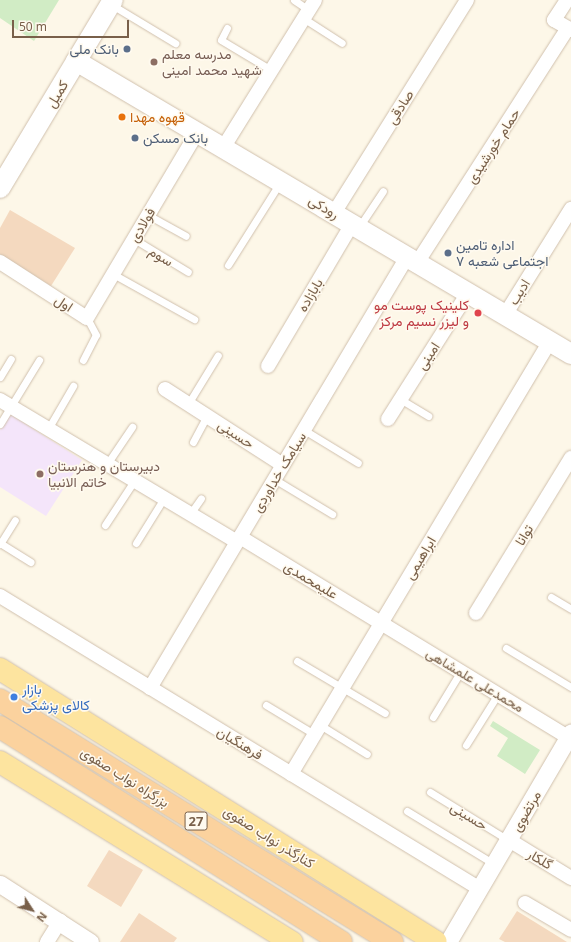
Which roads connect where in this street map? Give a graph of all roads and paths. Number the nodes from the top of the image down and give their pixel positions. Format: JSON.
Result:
{"nodes":[{"id":1,"x":294,"y":0,"type":"edge"},
{"id":2,"x":467,"y":0,"type":"edge"},
{"id":3,"x":566,"y":0,"type":"edge"},
{"id":4,"x":111,"y":2,"type":"edge"},
{"id":5,"x":309,"y":9,"type":"edge"},
{"id":6,"x":227,"y":28,"type":"dead end"},
{"id":7,"x":570,"y":29,"type":"edge"},
{"id":8,"x":175,"y":43,"type":"dead end"},
{"id":9,"x":342,"y":43,"type":"dead end"},
{"id":10,"x":76,"y":61,"type":"junction"},
{"id":11,"x":272,"y":70,"type":"junction"},
{"id":12,"x":197,"y":133,"type":"junction"},
{"id":13,"x":223,"y":148,"type":"junction"},
{"id":14,"x":280,"y":182,"type":"junction"},
{"id":15,"x":0,"y":188,"type":"edge"},
{"id":16,"x":383,"y":191,"type":"dead end"},
{"id":17,"x":571,"y":209,"type":"edge"},
{"id":18,"x":334,"y":213,"type":"junction"},
{"id":19,"x":148,"y":215,"type":"junction"},
{"id":20,"x":355,"y":226,"type":"junction"},
{"id":21,"x":186,"y":236,"type":"dead end"},
{"id":22,"x":134,"y":239,"type":"junction"},
{"id":23,"x":412,"y":260,"type":"junction"},
{"id":24,"x":0,"y":262,"type":"edge"},
{"id":25,"x":228,"y":265,"type":"dead end"},
{"id":26,"x":188,"y":272,"type":"dead end"},
{"id":27,"x":113,"y":274,"type":"junction"},
{"id":28,"x":468,"y":293,"type":"junction"},
{"id":29,"x":505,"y":315,"type":"junction"},
{"id":30,"x":87,"y":318,"type":"junction"},
{"id":31,"x":194,"y":319,"type":"dead end"},
{"id":32,"x":550,"y":341,"type":"junction"},
{"id":33,"x":571,"y":354,"type":"edge"},
{"id":34,"x":218,"y":355,"type":"dead end"},
{"id":35,"x":11,"y":360,"type":"dead end"},
{"id":36,"x":39,"y":360,"type":"dead end"},
{"id":37,"x":83,"y":360,"type":"dead end"},
{"id":38,"x":268,"y":366,"type":"dead end"},
{"id":39,"x":0,"y":377,"type":"edge"},
{"id":40,"x":74,"y":386,"type":"dead end"},
{"id":41,"x":165,"y":389,"type":"dead end"},
{"id":42,"x":400,"y":399,"type":"junction"},
{"id":43,"x":6,"y":404,"type":"edge"},
{"id":44,"x":188,"y":404,"type":"junction"},
{"id":45,"x":207,"y":416,"type":"junction"},
{"id":46,"x":428,"y":416,"type":"dead end"},
{"id":47,"x":388,"y":419,"type":"dead end"},
{"id":48,"x":0,"y":424,"type":"edge"},
{"id":49,"x":132,"y":427,"type":"dead end"},
{"id":50,"x":48,"y":429,"type":"junction"},
{"id":51,"x":304,"y":430,"type":"junction"},
{"id":52,"x":192,"y":442,"type":"dead end"},
{"id":53,"x":571,"y":458,"type":"edge"},
{"id":54,"x":358,"y":463,"type":"dead end"},
{"id":55,"x":107,"y":464,"type":"junction"},
{"id":56,"x":283,"y":465,"type":"junction"},
{"id":57,"x":274,"y":479,"type":"junction"},
{"id":58,"x":134,"y":481,"type":"junction"},
{"id":59,"x":164,"y":498,"type":"junction"},
{"id":60,"x":201,"y":498,"type":"dead end"},
{"id":61,"x":190,"y":514,"type":"junction"},
{"id":62,"x":332,"y":514,"type":"dead end"},
{"id":63,"x":15,"y":520,"type":"dead end"},
{"id":64,"x":105,"y":525,"type":"dead end"},
{"id":65,"x":239,"y":539,"type":"junction"},
{"id":66,"x":136,"y":543,"type":"dead end"},
{"id":67,"x":0,"y":544,"type":"edge"},
{"id":68,"x":30,"y":562,"type":"dead end"},
{"id":69,"x":0,"y":596,"type":"edge"},
{"id":70,"x":551,"y":597,"type":"dead end"},
{"id":71,"x":571,"y":609,"type":"edge"},
{"id":72,"x":476,"y":613,"type":"dead end"},
{"id":73,"x":381,"y":623,"type":"junction"},
{"id":74,"x":506,"y":648,"type":"dead end"},
{"id":75,"x":297,"y":661,"type":"dead end"},
{"id":76,"x":0,"y":669,"type":"edge"},
{"id":77,"x":461,"y":671,"type":"junction"},
{"id":78,"x":343,"y":687,"type":"junction"},
{"id":79,"x":571,"y":687,"type":"edge"},
{"id":80,"x":150,"y":688,"type":"junction"},
{"id":81,"x":498,"y":694,"type":"junction"},
{"id":82,"x":0,"y":700,"type":"edge"},
{"id":83,"x":266,"y":705,"type":"dead end"},
{"id":84,"x":385,"y":713,"type":"dead end"},
{"id":85,"x":433,"y":717,"type":"dead end"},
{"id":86,"x":0,"y":727,"type":"edge"},
{"id":87,"x":317,"y":729,"type":"junction"},
{"id":88,"x":570,"y":735,"type":"edge"},
{"id":89,"x":466,"y":745,"type":"dead end"},
{"id":90,"x":367,"y":754,"type":"dead end"},
{"id":91,"x":0,"y":762,"type":"edge"},
{"id":92,"x":290,"y":774,"type":"junction"},
{"id":93,"x":430,"y":792,"type":"dead end"},
{"id":94,"x":407,"y":811,"type":"dead end"},
{"id":95,"x":509,"y":840,"type":"junction"},
{"id":96,"x":494,"y":865,"type":"junction"},
{"id":97,"x":571,"y":878,"type":"edge"},
{"id":98,"x":480,"y":889,"type":"junction"},
{"id":99,"x":2,"y":890,"type":"edge"},
{"id":100,"x":525,"y":903,"type":"dead end"},
{"id":101,"x":60,"y":922,"type":"junction"},
{"id":102,"x":570,"y":928,"type":"edge"},
{"id":103,"x":47,"y":942,"type":"edge"},
{"id":104,"x":90,"y":942,"type":"edge"},
{"id":105,"x":292,"y":942,"type":"edge"},
{"id":106,"x":341,"y":942,"type":"edge"},
{"id":107,"x":392,"y":942,"type":"edge"},
{"id":108,"x":436,"y":942,"type":"edge"},
{"id":109,"x":448,"y":942,"type":"edge"}],
"edges":[{"from":1,"to":5,"type":"lane"},
{"from":2,"to":18,"type":"street","name":"صادقی"},
{"from":3,"to":7,"type":"street"},
{"from":4,"to":8,"type":"lane"},
{"from":4,"to":10,"type":"main road","name":"کمیل"},
{"from":5,"to":9,"type":"lane"},
{"from":5,"to":11,"type":"street"},
{"from":6,"to":11,"type":"lane"},
{"from":7,"to":23,"type":"street","name":"حمام خورشیدی"},
{"from":10,"to":12,"type":"main road","name":"رودکی"},
{"from":10,"to":15,"type":"main road","name":"کمیل"},
{"from":11,"to":13,"type":"street"},
{"from":12,"to":13,"type":"main road","name":"رودکی"},
{"from":12,"to":19,"type":"street","name":"فولادی"},
{"from":13,"to":14,"type":"main road","name":"رودکی"},
{"from":14,"to":18,"type":"main road","name":"رودکی"},
{"from":14,"to":25,"type":"lane"},
{"from":16,"to":20,"type":"lane"},
{"from":17,"to":29,"type":"street","name":"ادیب"},
{"from":18,"to":20,"type":"main road","name":"رودکی"},
{"from":19,"to":21,"type":"lane"},
{"from":19,"to":22,"type":"street","name":"فولادی"},
{"from":20,"to":23,"type":"main road","name":"رودکی"},
{"from":20,"to":38,"type":"street","name":"بابازاده"},
{"from":22,"to":26,"type":"lane","name":"سوم"},
{"from":22,"to":27,"type":"street","name":"فولادی"},
{"from":23,"to":28,"type":"main road","name":"رودکی"},
{"from":23,"to":51,"type":"street","name":"سیامک خداوردی"},
{"from":24,"to":30,"type":"street","name":"اول"},
{"from":27,"to":30,"type":"street","name":"فولادی"},
{"from":27,"to":31,"type":"lane"},
{"from":28,"to":29,"type":"main road","name":"رودکی"},
{"from":28,"to":42,"type":"street","name":"امینی"},
{"from":29,"to":32,"type":"main road","name":"رودکی"},
{"from":30,"to":37,"type":"lane","name":"اول"},
{"from":32,"to":33,"type":"main road","name":"رودکی"},
{"from":32,"to":73,"type":"street","name":"ابراهیمی"},
{"from":34,"to":44,"type":"lane"},
{"from":35,"to":39,"type":"lane"},
{"from":36,"to":43,"type":"lane"},
{"from":40,"to":50,"type":"lane"},
{"from":41,"to":44,"type":"street","name":"حسینی"},
{"from":42,"to":46,"type":"lane"},
{"from":42,"to":47,"type":"street","name":"امینی"},
{"from":43,"to":48,"type":"lane"},
{"from":43,"to":50,"type":"street","name":"علیمحمدی"},
{"from":44,"to":45,"type":"street","name":"حسینی"},
{"from":45,"to":52,"type":"lane"},
{"from":45,"to":56,"type":"street","name":"حسینی"},
{"from":49,"to":55,"type":"lane"},
{"from":50,"to":55,"type":"street","name":"علیمحمدی"},
{"from":51,"to":54,"type":"lane"},
{"from":51,"to":56,"type":"street","name":"سیامک خداوردی"},
{"from":53,"to":72,"type":"street","name":"توانا"},
{"from":55,"to":58,"type":"street","name":"علیمحمدی"},
{"from":56,"to":57,"type":"street","name":"سیامک خداوردی"},
{"from":57,"to":62,"type":"lane"},
{"from":57,"to":65,"type":"street","name":"سیامک خداوردی"},
{"from":58,"to":59,"type":"street","name":"علیمحمدی"},
{"from":58,"to":64,"type":"lane"},
{"from":59,"to":61,"type":"street","name":"علیمحمدی"},
{"from":59,"to":66,"type":"lane"},
{"from":60,"to":61,"type":"lane"},
{"from":61,"to":65,"type":"street","name":"علیمحمدی"},
{"from":63,"to":67,"type":"lane"},
{"from":65,"to":73,"type":"street","name":"علیمحمدی"},
{"from":65,"to":80,"type":"street","name":"سیامک خداوردی"},
{"from":67,"to":68,"type":"lane"},
{"from":69,"to":80,"type":"street","name":"فرهنگیان"},
{"from":70,"to":71,"type":"lane"},
{"from":73,"to":77,"type":"street","name":"محمدعلی علمشاهی"},
{"from":73,"to":78,"type":"street","name":"ابراهیمی"},
{"from":74,"to":79,"type":"lane"},
{"from":75,"to":78,"type":"lane"},
{"from":76,"to":108,"type":"main road","name":"کنارگذر نواب صفوی"},
{"from":77,"to":81,"type":"street","name":"محمدعلی علمشاهی"},
{"from":77,"to":85,"type":"lane"},
{"from":78,"to":84,"type":"lane"},
{"from":78,"to":87,"type":"street","name":"ابراهیمی"},
{"from":80,"to":92,"type":"street","name":"فرهنگیان"},
{"from":81,"to":88,"type":"street","name":"محمدعلی علمشاهی"},
{"from":81,"to":89,"type":"lane"},
{"from":82,"to":107,"type":"highway","name":"بزرگراه نواب صفوی","number":"27"},
{"from":83,"to":87,"type":"lane"},
{"from":86,"to":106,"type":"highway","name":"بزرگراه نواب صفوی","number":"27"},
{"from":87,"to":90,"type":"lane"},
{"from":87,"to":92,"type":"street","name":"ابراهیمی"},
{"from":88,"to":95,"type":"street","name":"مرتضوی"},
{"from":91,"to":105,"type":"main road"},
{"from":92,"to":98,"type":"street","name":"فرهنگیان"},
{"from":93,"to":95,"type":"lane","name":"حسینی"},
{"from":94,"to":96,"type":"lane"},
{"from":95,"to":96,"type":"street","name":"مرتضوی"},
{"from":95,"to":97,"type":"street","name":"گلکار"},
{"from":96,"to":98,"type":"street","name":"مرتضوی"},
{"from":98,"to":109,"type":"street","name":"مرتضوی"},
{"from":99,"to":101,"type":"street"},
{"from":100,"to":102,"type":"street"},
{"from":101,"to":103,"type":"street"},
{"from":101,"to":104,"type":"street"}]}
